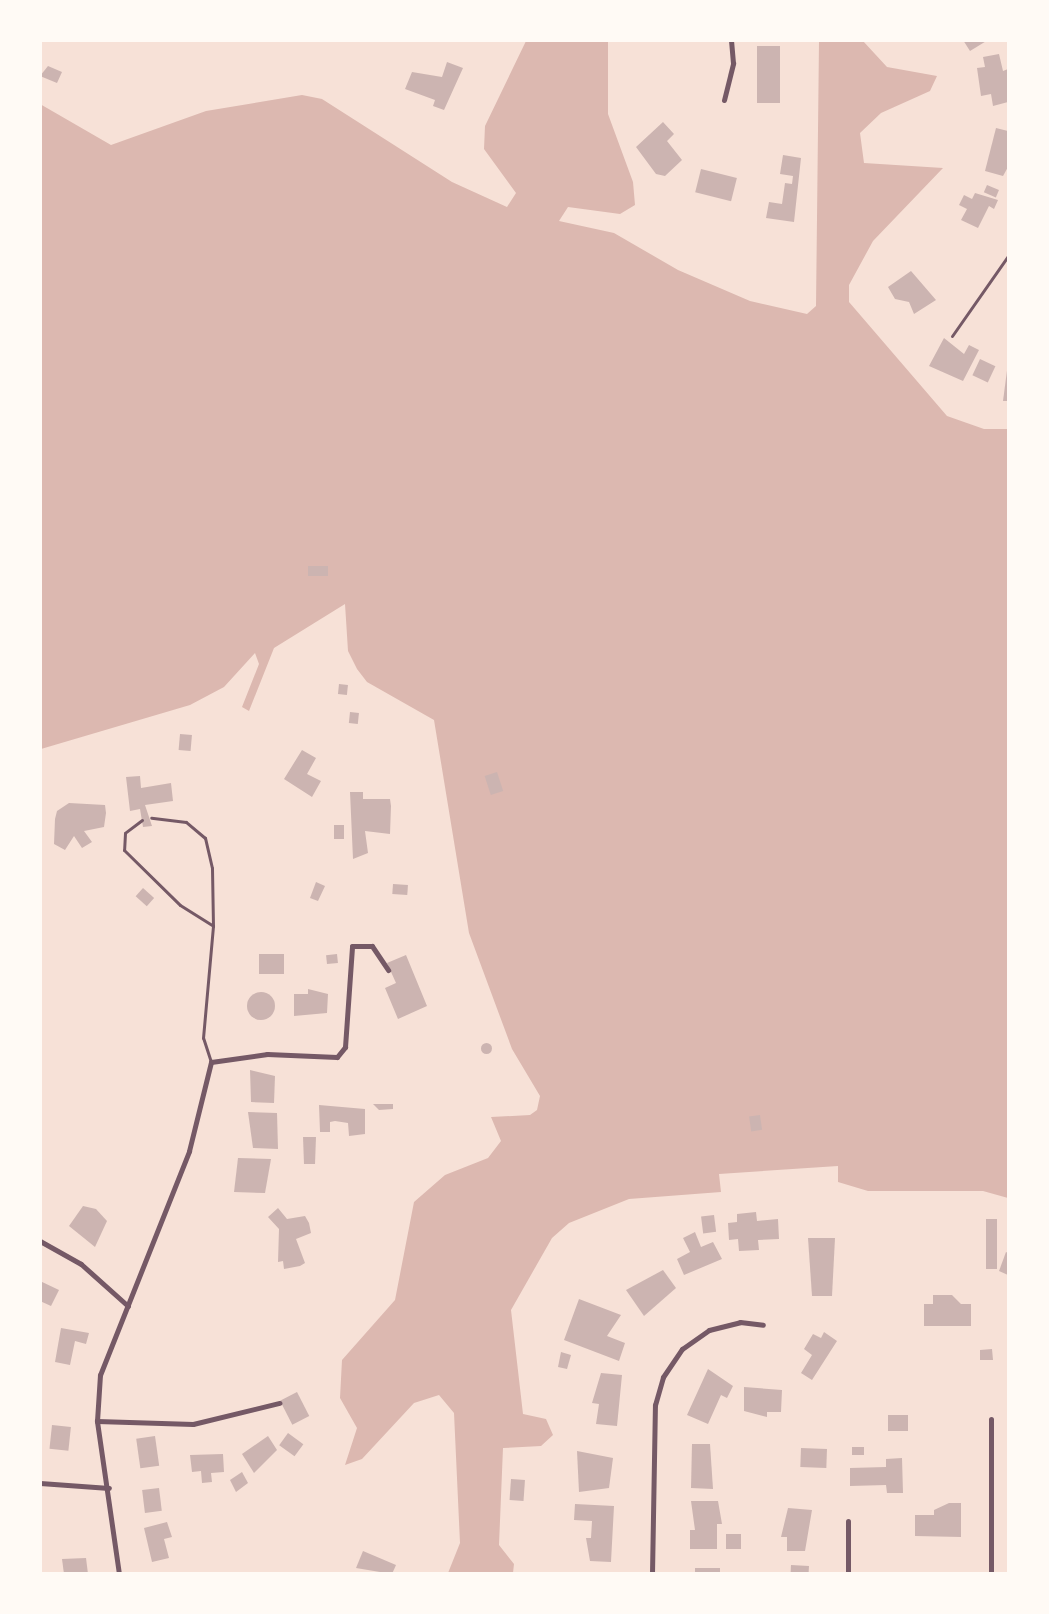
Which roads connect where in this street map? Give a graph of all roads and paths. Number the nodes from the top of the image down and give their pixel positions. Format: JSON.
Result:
{"nodes":[{"id":1,"x":731,"y":40,"type":"edge"},
{"id":2,"x":724,"y":100,"type":"dead end"},
{"id":3,"x":1008,"y":256,"type":"edge"},
{"id":4,"x":952,"y":336,"type":"dead end"},
{"id":5,"x":151,"y":818,"type":"dead end"},
{"id":6,"x":142,"y":820,"type":"dead end"},
{"id":7,"x":213,"y":927,"type":"junction"},
{"id":8,"x":388,"y":970,"type":"dead end"},
{"id":9,"x":211,"y":1062,"type":"junction"},
{"id":10,"x":40,"y":1241,"type":"edge"},
{"id":11,"x":128,"y":1306,"type":"junction"},
{"id":12,"x":763,"y":1325,"type":"dead end"},
{"id":13,"x":279,"y":1403,"type":"dead end"},
{"id":14,"x":991,"y":1419,"type":"dead end"},
{"id":15,"x":97,"y":1421,"type":"junction"},
{"id":16,"x":40,"y":1483,"type":"edge"},
{"id":17,"x":109,"y":1488,"type":"junction"},
{"id":18,"x":848,"y":1521,"type":"dead end"},
{"id":19,"x":119,"y":1574,"type":"edge"},
{"id":20,"x":652,"y":1574,"type":"edge"},
{"id":21,"x":848,"y":1574,"type":"edge"},
{"id":22,"x":991,"y":1574,"type":"edge"}],
"edges":[{"from":1,"to":2,"type":"street"},
{"from":3,"to":4,"type":"lane"},
{"from":5,"to":7,"type":"lane"},
{"from":6,"to":7,"type":"lane"},
{"from":7,"to":9,"type":"lane"},
{"from":8,"to":9,"type":"street"},
{"from":9,"to":11,"type":"street"},
{"from":10,"to":11,"type":"street"},
{"from":11,"to":15,"type":"street"},
{"from":12,"to":20,"type":"street"},
{"from":13,"to":15,"type":"street"},
{"from":14,"to":22,"type":"street"},
{"from":15,"to":17,"type":"street"},
{"from":16,"to":17,"type":"street"},
{"from":17,"to":19,"type":"street"},
{"from":18,"to":21,"type":"street"}]}
